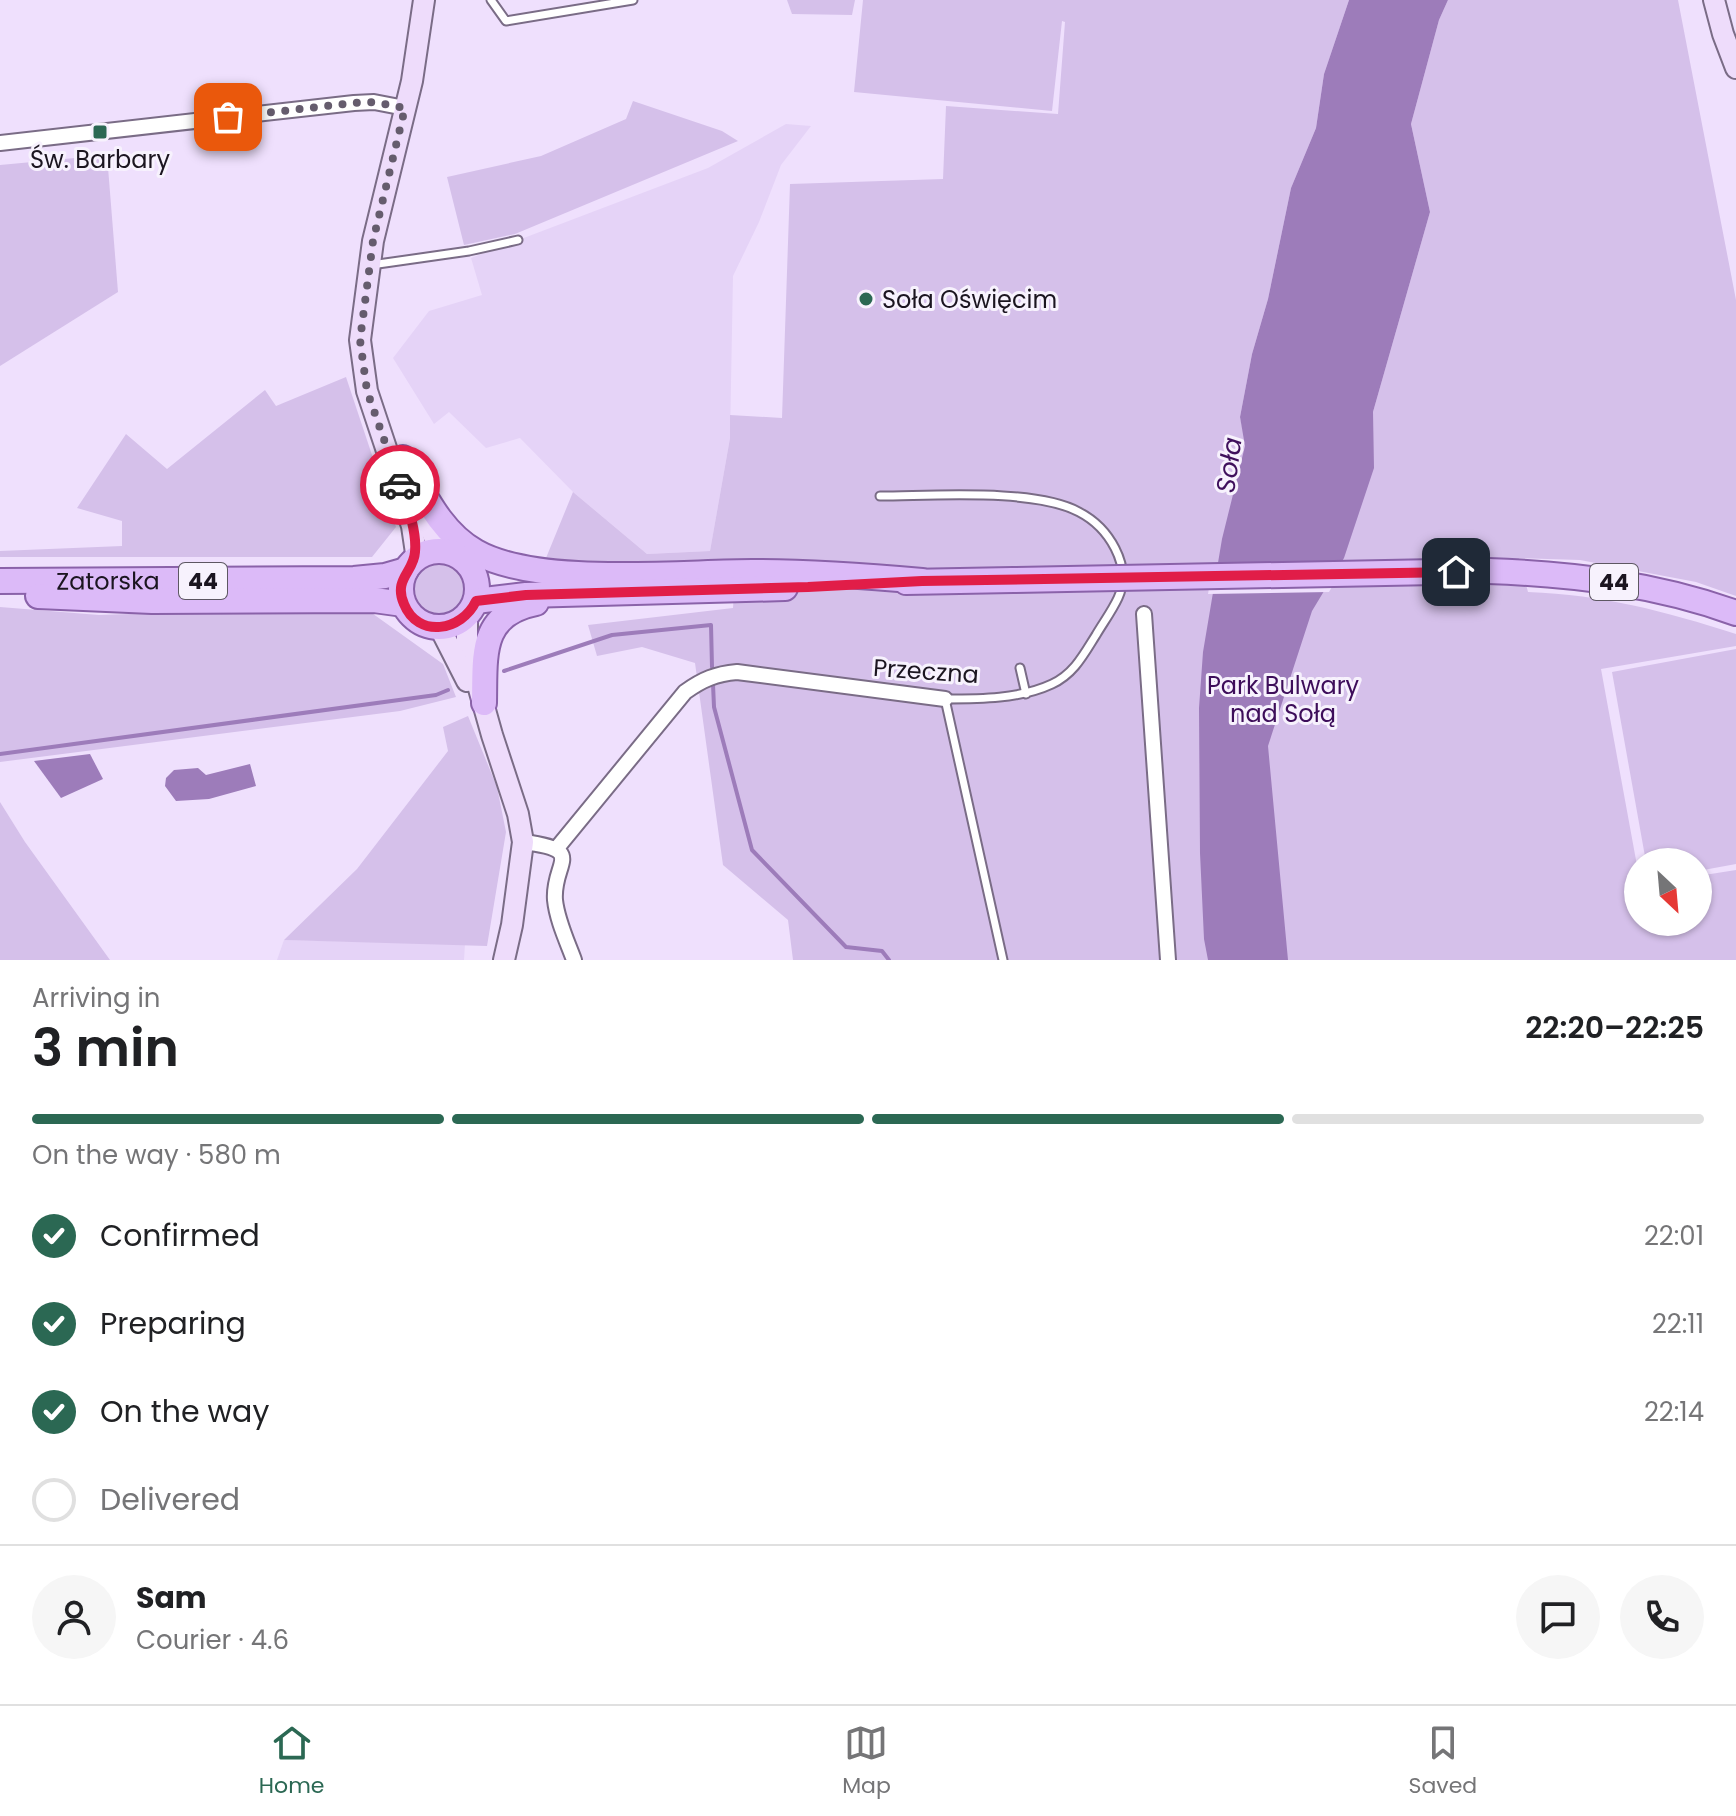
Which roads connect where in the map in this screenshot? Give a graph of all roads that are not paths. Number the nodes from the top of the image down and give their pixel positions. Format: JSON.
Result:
{"nodes":[{"id":1,"x":424,"y":0,"type":"edge"},
{"id":2,"x":491,"y":0,"type":"edge"},
{"id":3,"x":633,"y":0,"type":"edge"},
{"id":4,"x":1714,"y":0,"type":"edge"},
{"id":5,"x":1736,"y":68,"type":"edge"},
{"id":6,"x":405,"y":108,"type":"junction"},
{"id":7,"x":0,"y":143,"type":"edge"},
{"id":8,"x":518,"y":240,"type":"dead end"},
{"id":9,"x":368,"y":265,"type":"junction"},
{"id":10,"x":364,"y":316,"type":"junction"},
{"id":11,"x":403,"y":458,"type":"junction"},
{"id":12,"x":880,"y":496,"type":"dead end"},
{"id":13,"x":440,"y":551,"type":"junction"},
{"id":14,"x":409,"y":566,"type":"junction"},
{"id":15,"x":474,"y":572,"type":"junction"},
{"id":16,"x":0,"y":581,"type":"edge"},
{"id":17,"x":596,"y":583,"type":"junction"},
{"id":18,"x":0,"y":593,"type":"edge"},
{"id":19,"x":403,"y":604,"type":"junction"},
{"id":20,"x":471,"y":609,"type":"junction"},
{"id":21,"x":1736,"y":613,"type":"edge"},
{"id":22,"x":1144,"y":614,"type":"dead end"},
{"id":23,"x":440,"y":628,"type":"junction"},
{"id":24,"x":1020,"y":668,"type":"dead end"},
{"id":25,"x":1026,"y":694,"type":"junction"},
{"id":26,"x":945,"y":699,"type":"junction"},
{"id":27,"x":484,"y":703,"type":"junction"},
{"id":28,"x":492,"y":735,"type":"junction"},
{"id":29,"x":523,"y":842,"type":"junction"},
{"id":30,"x":557,"y":848,"type":"junction"},
{"id":31,"x":504,"y":960,"type":"edge"},
{"id":32,"x":574,"y":960,"type":"edge"},
{"id":33,"x":1003,"y":960,"type":"edge"},
{"id":34,"x":1168,"y":960,"type":"edge"}],
"edges":[{"from":1,"to":6,"type":"street"},
{"from":2,"to":3,"type":"lane"},
{"from":4,"to":5,"type":"street"},
{"from":6,"to":7,"type":"street"},
{"from":6,"to":9,"type":"street"},
{"from":8,"to":9,"type":"lane"},
{"from":9,"to":10,"type":"street"},
{"from":10,"to":11,"type":"street"},
{"from":10,"to":14,"type":"street"},
{"from":11,"to":13,"type":"street"},
{"from":11,"to":17,"type":"main road"},
{"from":12,"to":25,"type":"lane","name":"Przeczna"},
{"from":13,"to":14,"type":"main road","number":"44"},
{"from":13,"to":15,"type":"main road","number":"44"},
{"from":14,"to":16,"type":"main road","name":"Zatorska","number":"44"},
{"from":14,"to":19,"type":"main road"},
{"from":15,"to":17,"type":"main road","number":"44"},
{"from":15,"to":20,"type":"main road"},
{"from":17,"to":20,"type":"main road","number":"44"},
{"from":17,"to":21,"type":"main road","number":"44","bridge":true},
{"from":17,"to":27,"type":"main road"},
{"from":18,"to":19,"type":"main road","name":"Zatorska","number":"44"},
{"from":19,"to":23,"type":"main road","number":"44"},
{"from":20,"to":23,"type":"main road","number":"44"},
{"from":20,"to":27,"type":"street"},
{"from":22,"to":34,"type":"street"},
{"from":23,"to":28,"type":"street"},
{"from":24,"to":25,"type":"lane"},
{"from":25,"to":26,"type":"lane","name":"Przeczna"},
{"from":26,"to":30,"type":"street","name":"Przeczna"},
{"from":26,"to":33,"type":"lane"},
{"from":27,"to":28,"type":"street"},
{"from":28,"to":29,"type":"street"},
{"from":29,"to":30,"type":"street"},
{"from":29,"to":31,"type":"street"},
{"from":30,"to":32,"type":"street"}]}
